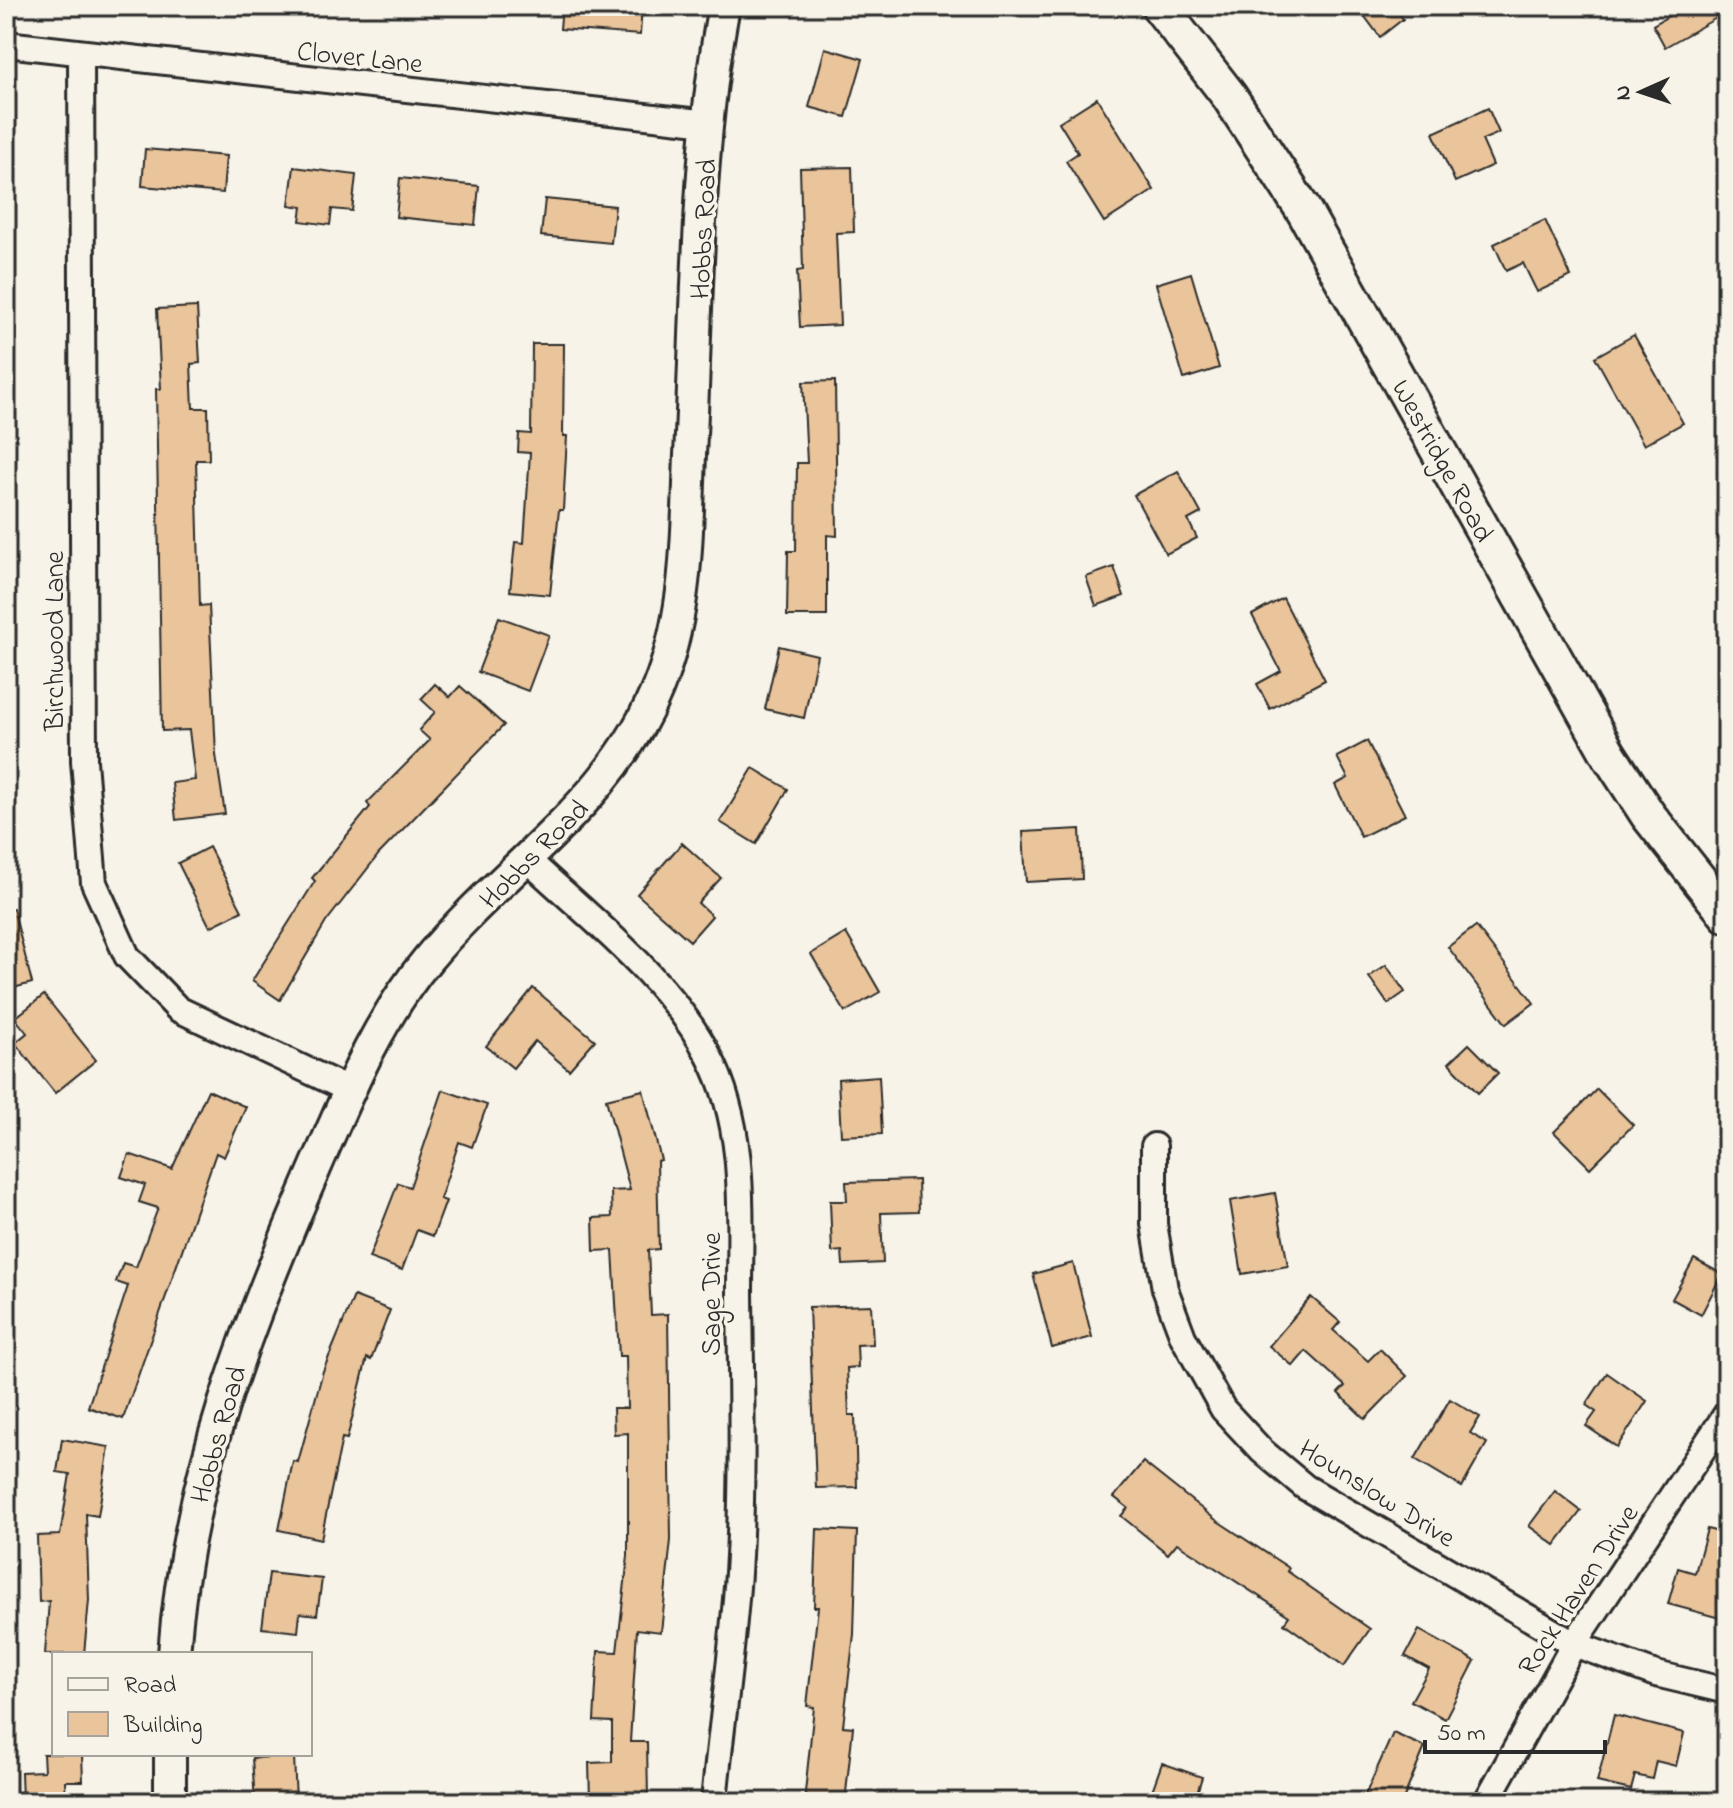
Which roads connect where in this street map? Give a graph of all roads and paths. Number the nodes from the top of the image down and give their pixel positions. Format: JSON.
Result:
{"nodes":[{"id":1,"x":724,"y":6,"type":"edge"},
{"id":2,"x":1159,"y":6,"type":"edge"},
{"id":3,"x":6,"y":44,"type":"edge"},
{"id":4,"x":81,"y":55,"type":"junction"},
{"id":5,"x":708,"y":123,"type":"junction"},
{"id":6,"x":529,"y":861,"type":"junction"},
{"id":7,"x":1727,"y":915,"type":"edge"},
{"id":8,"x":349,"y":1090,"type":"junction"},
{"id":9,"x":1154,"y":1146,"type":"dead end"},
{"id":10,"x":1727,"y":1413,"type":"edge"},
{"id":11,"x":1574,"y":1644,"type":"junction"},
{"id":12,"x":174,"y":1652,"type":"edge"},
{"id":13,"x":1727,"y":1691,"type":"edge"},
{"id":14,"x":170,"y":1756,"type":"edge"},
{"id":15,"x":170,"y":1802,"type":"edge"},
{"id":16,"x":714,"y":1802,"type":"edge"},
{"id":17,"x":1486,"y":1802,"type":"edge"}],
"edges":[{"from":1,"to":5,"type":"street","name":"Hobbs Road"},
{"from":2,"to":7,"type":"main road","name":"Westridge Road"},
{"from":3,"to":4,"type":"street","name":"Clover Lane"},
{"from":4,"to":5,"type":"street","name":"Clover Lane"},
{"from":4,"to":8,"type":"street","name":"Birchwood Lane"},
{"from":5,"to":6,"type":"street","name":"Hobbs Road"},
{"from":6,"to":8,"type":"street","name":"Hobbs Road"},
{"from":6,"to":16,"type":"street","name":"Sage Drive"},
{"from":8,"to":12,"type":"street","name":"Hobbs Road"},
{"from":9,"to":11,"type":"street","name":"Hounslow Drive"},
{"from":10,"to":11,"type":"street","name":"Rock Haven Drive"},
{"from":11,"to":13,"type":"street","name":"Hounslow Drive"},
{"from":11,"to":17,"type":"street","name":"Rock Haven Drive"},
{"from":14,"to":15,"type":"street"}]}
